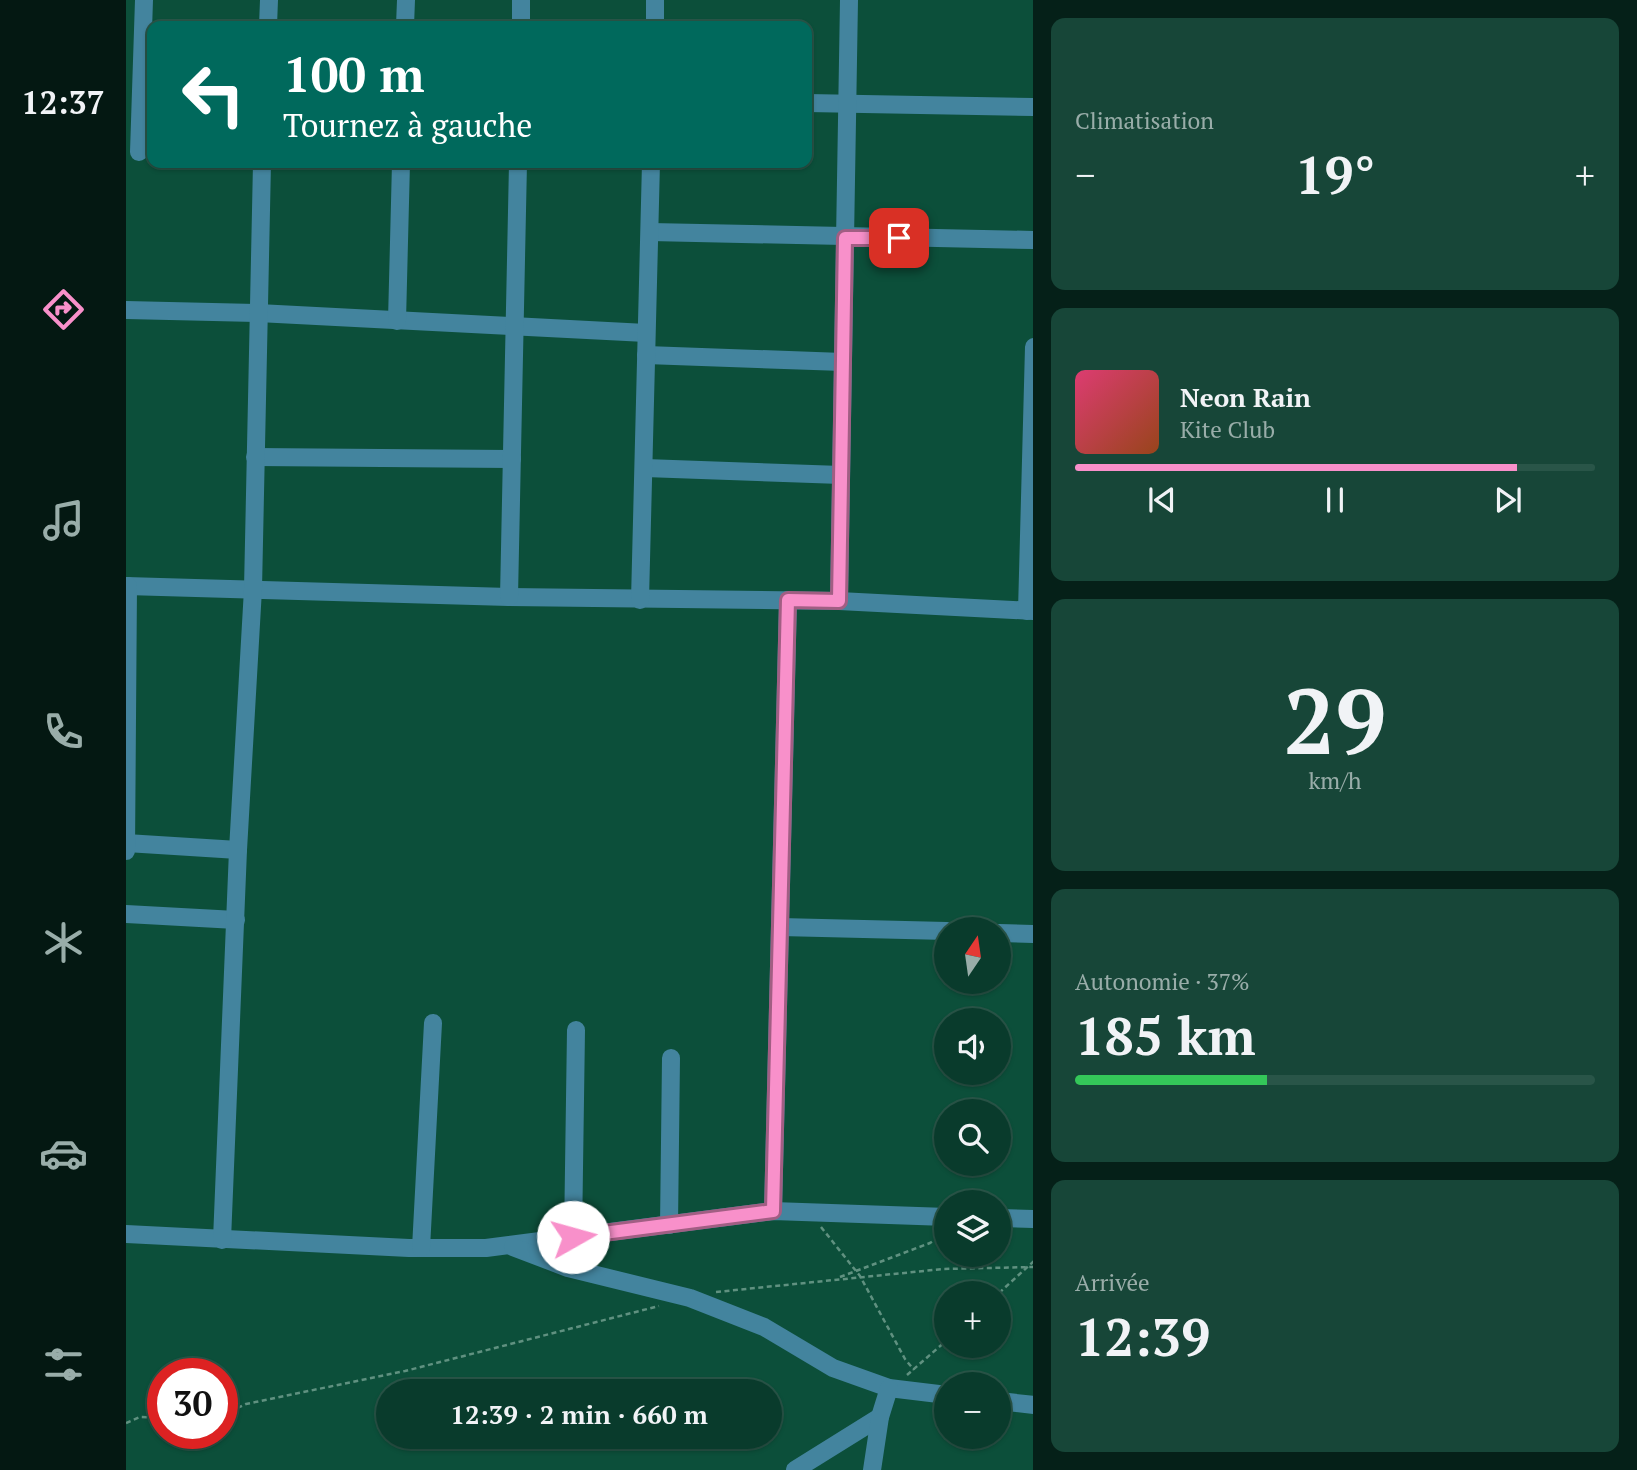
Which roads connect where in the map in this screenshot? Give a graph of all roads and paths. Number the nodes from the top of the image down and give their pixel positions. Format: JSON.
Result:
{"nodes":[{"id":1,"x":144,"y":0,"type":"edge"},
{"id":2,"x":269,"y":0,"type":"edge"},
{"id":3,"x":406,"y":0,"type":"edge"},
{"id":4,"x":521,"y":0,"type":"edge"},
{"id":5,"x":655,"y":0,"type":"edge"},
{"id":6,"x":849,"y":0,"type":"edge"},
{"id":7,"x":268,"y":21,"type":"edge"},
{"id":8,"x":405,"y":21,"type":"edge"},
{"id":9,"x":521,"y":21,"type":"edge"},
{"id":10,"x":654,"y":21,"type":"edge"},
{"id":11,"x":812,"y":103,"type":"edge"},
{"id":12,"x":848,"y":104,"type":"junction"},
{"id":13,"x":1033,"y":107,"type":"edge"},
{"id":14,"x":139,"y":152,"type":"edge"},
{"id":15,"x":262,"y":168,"type":"edge"},
{"id":16,"x":401,"y":168,"type":"edge"},
{"id":17,"x":518,"y":168,"type":"edge"},
{"id":18,"x":651,"y":168,"type":"edge"},
{"id":19,"x":650,"y":232,"type":"junction"},
{"id":20,"x":845,"y":238,"type":"junction"},
{"id":21,"x":1033,"y":240,"type":"edge"},
{"id":22,"x":126,"y":310,"type":"edge"},
{"id":23,"x":258,"y":313,"type":"junction"},
{"id":24,"x":397,"y":321,"type":"junction"},
{"id":25,"x":515,"y":326,"type":"junction"},
{"id":26,"x":646,"y":333,"type":"junction"},
{"id":27,"x":1033,"y":347,"type":"edge"},
{"id":28,"x":646,"y":355,"type":"junction"},
{"id":29,"x":843,"y":362,"type":"junction"},
{"id":30,"x":255,"y":457,"type":"junction"},
{"id":31,"x":1032,"y":458,"type":"edge"},
{"id":32,"x":512,"y":459,"type":"junction"},
{"id":33,"x":645,"y":468,"type":"junction"},
{"id":34,"x":841,"y":475,"type":"junction"},
{"id":35,"x":127,"y":586,"type":"edge"},
{"id":36,"x":253,"y":589,"type":"junction"},
{"id":37,"x":509,"y":597,"type":"junction"},
{"id":38,"x":640,"y":600,"type":"junction"},
{"id":39,"x":788,"y":600,"type":"junction"},
{"id":40,"x":839,"y":601,"type":"junction"},
{"id":41,"x":1030,"y":611,"type":"edge"},
{"id":42,"x":126,"y":717,"type":"edge"},
{"id":43,"x":126,"y":843,"type":"edge"},
{"id":44,"x":238,"y":850,"type":"junction"},
{"id":45,"x":126,"y":851,"type":"edge"},
{"id":46,"x":126,"y":914,"type":"edge"},
{"id":47,"x":236,"y":920,"type":"junction"},
{"id":48,"x":780,"y":927,"type":"junction"},
{"id":49,"x":934,"y":931,"type":"edge"},
{"id":50,"x":1012,"y":933,"type":"edge"},
{"id":51,"x":1033,"y":934,"type":"edge"},
{"id":52,"x":433,"y":1023,"type":"dead end"},
{"id":53,"x":576,"y":1030,"type":"dead end"},
{"id":54,"x":671,"y":1058,"type":"dead end"},
{"id":55,"x":773,"y":1211,"type":"junction"},
{"id":56,"x":816,"y":1214,"type":"junction"},
{"id":57,"x":934,"y":1217,"type":"edge"},
{"id":58,"x":1011,"y":1218,"type":"edge"},
{"id":59,"x":1033,"y":1219,"type":"edge"},
{"id":60,"x":669,"y":1225,"type":"junction"},
{"id":61,"x":126,"y":1234,"type":"edge"},
{"id":62,"x":573,"y":1237,"type":"junction"},
{"id":63,"x":222,"y":1240,"type":"junction"},
{"id":64,"x":934,"y":1240,"type":"edge"},
{"id":65,"x":508,"y":1245,"type":"junction"},
{"id":66,"x":421,"y":1248,"type":"junction"},
{"id":67,"x":1033,"y":1261,"type":"edge"},
{"id":68,"x":1033,"y":1266,"type":"edge"},
{"id":69,"x":1027,"y":1268,"type":"junction"},
{"id":70,"x":855,"y":1270,"type":"junction"},
{"id":71,"x":860,"y":1276,"type":"junction"},
{"id":72,"x":837,"y":1279,"type":"junction"},
{"id":73,"x":1011,"y":1282,"type":"edge"},
{"id":74,"x":716,"y":1292,"type":"dead end"},
{"id":75,"x":663,"y":1305,"type":"dead end"},
{"id":76,"x":934,"y":1352,"type":"edge"},
{"id":77,"x":914,"y":1370,"type":"junction"},
{"id":78,"x":889,"y":1388,"type":"junction"},
{"id":79,"x":934,"y":1393,"type":"edge"},
{"id":80,"x":1011,"y":1402,"type":"edge"},
{"id":81,"x":1033,"y":1405,"type":"edge"},
{"id":82,"x":238,"y":1408,"type":"edge"},
{"id":83,"x":147,"y":1417,"type":"edge"},
{"id":84,"x":880,"y":1417,"type":"junction"},
{"id":85,"x":126,"y":1423,"type":"edge"},
{"id":86,"x":795,"y":1470,"type":"edge"},
{"id":87,"x":872,"y":1470,"type":"edge"}],
"edges":[{"from":1,"to":14,"type":"street"},
{"from":2,"to":7,"type":"street"},
{"from":3,"to":8,"type":"street"},
{"from":4,"to":9,"type":"street"},
{"from":5,"to":10,"type":"street"},
{"from":6,"to":12,"type":"street"},
{"from":11,"to":12,"type":"street"},
{"from":12,"to":13,"type":"street"},
{"from":12,"to":20,"type":"street"},
{"from":15,"to":23,"type":"street"},
{"from":16,"to":24,"type":"street"},
{"from":17,"to":25,"type":"street"},
{"from":18,"to":19,"type":"street"},
{"from":19,"to":20,"type":"street"},
{"from":19,"to":26,"type":"street"},
{"from":20,"to":21,"type":"street"},
{"from":20,"to":29,"type":"street"},
{"from":22,"to":23,"type":"street"},
{"from":23,"to":24,"type":"street"},
{"from":23,"to":30,"type":"street"},
{"from":24,"to":25,"type":"street"},
{"from":25,"to":26,"type":"street"},
{"from":25,"to":32,"type":"street"},
{"from":26,"to":28,"type":"street"},
{"from":27,"to":31,"type":"street"},
{"from":28,"to":29,"type":"street"},
{"from":28,"to":33,"type":"street"},
{"from":29,"to":34,"type":"street"},
{"from":30,"to":32,"type":"street"},
{"from":30,"to":36,"type":"street"},
{"from":31,"to":41,"type":"street"},
{"from":32,"to":37,"type":"street"},
{"from":33,"to":34,"type":"street"},
{"from":33,"to":38,"type":"street"},
{"from":34,"to":40,"type":"street"},
{"from":35,"to":36,"type":"street"},
{"from":35,"to":42,"type":"street"},
{"from":36,"to":37,"type":"street"},
{"from":36,"to":44,"type":"street"},
{"from":37,"to":38,"type":"street"},
{"from":38,"to":39,"type":"street"},
{"from":39,"to":40,"type":"street"},
{"from":39,"to":48,"type":"street"},
{"from":40,"to":41,"type":"street"},
{"from":42,"to":43,"type":"street"},
{"from":43,"to":44,"type":"street"},
{"from":43,"to":45,"type":"street"},
{"from":44,"to":47,"type":"street"},
{"from":46,"to":47,"type":"street"},
{"from":47,"to":63,"type":"street"},
{"from":48,"to":49,"type":"street"},
{"from":48,"to":55,"type":"street"},
{"from":50,"to":51,"type":"street"},
{"from":52,"to":66,"type":"street"},
{"from":53,"to":62,"type":"street"},
{"from":54,"to":60,"type":"street"},
{"from":55,"to":56,"type":"street"},
{"from":55,"to":60,"type":"street"},
{"from":56,"to":57,"type":"street"},
{"from":56,"to":70,"type":"path"},
{"from":58,"to":59,"type":"street"},
{"from":60,"to":62,"type":"street"},
{"from":61,"to":63,"type":"street"},
{"from":62,"to":65,"type":"street"},
{"from":63,"to":66,"type":"street"},
{"from":64,"to":70,"type":"path"},
{"from":65,"to":66,"type":"street"},
{"from":65,"to":78,"type":"street"},
{"from":67,"to":69,"type":"path"},
{"from":68,"to":69,"type":"path"},
{"from":69,"to":71,"type":"path"},
{"from":69,"to":73,"type":"path"},
{"from":70,"to":71,"type":"path"},
{"from":70,"to":72,"type":"path"},
{"from":71,"to":72,"type":"path"},
{"from":71,"to":77,"type":"path"},
{"from":72,"to":74,"type":"path"},
{"from":75,"to":82,"type":"path"},
{"from":76,"to":77,"type":"path"},
{"from":77,"to":78,"type":"path"},
{"from":78,"to":79,"type":"street"},
{"from":78,"to":84,"type":"street"},
{"from":80,"to":81,"type":"street"},
{"from":83,"to":85,"type":"path"},
{"from":84,"to":86,"type":"street"},
{"from":84,"to":87,"type":"street"}]}
